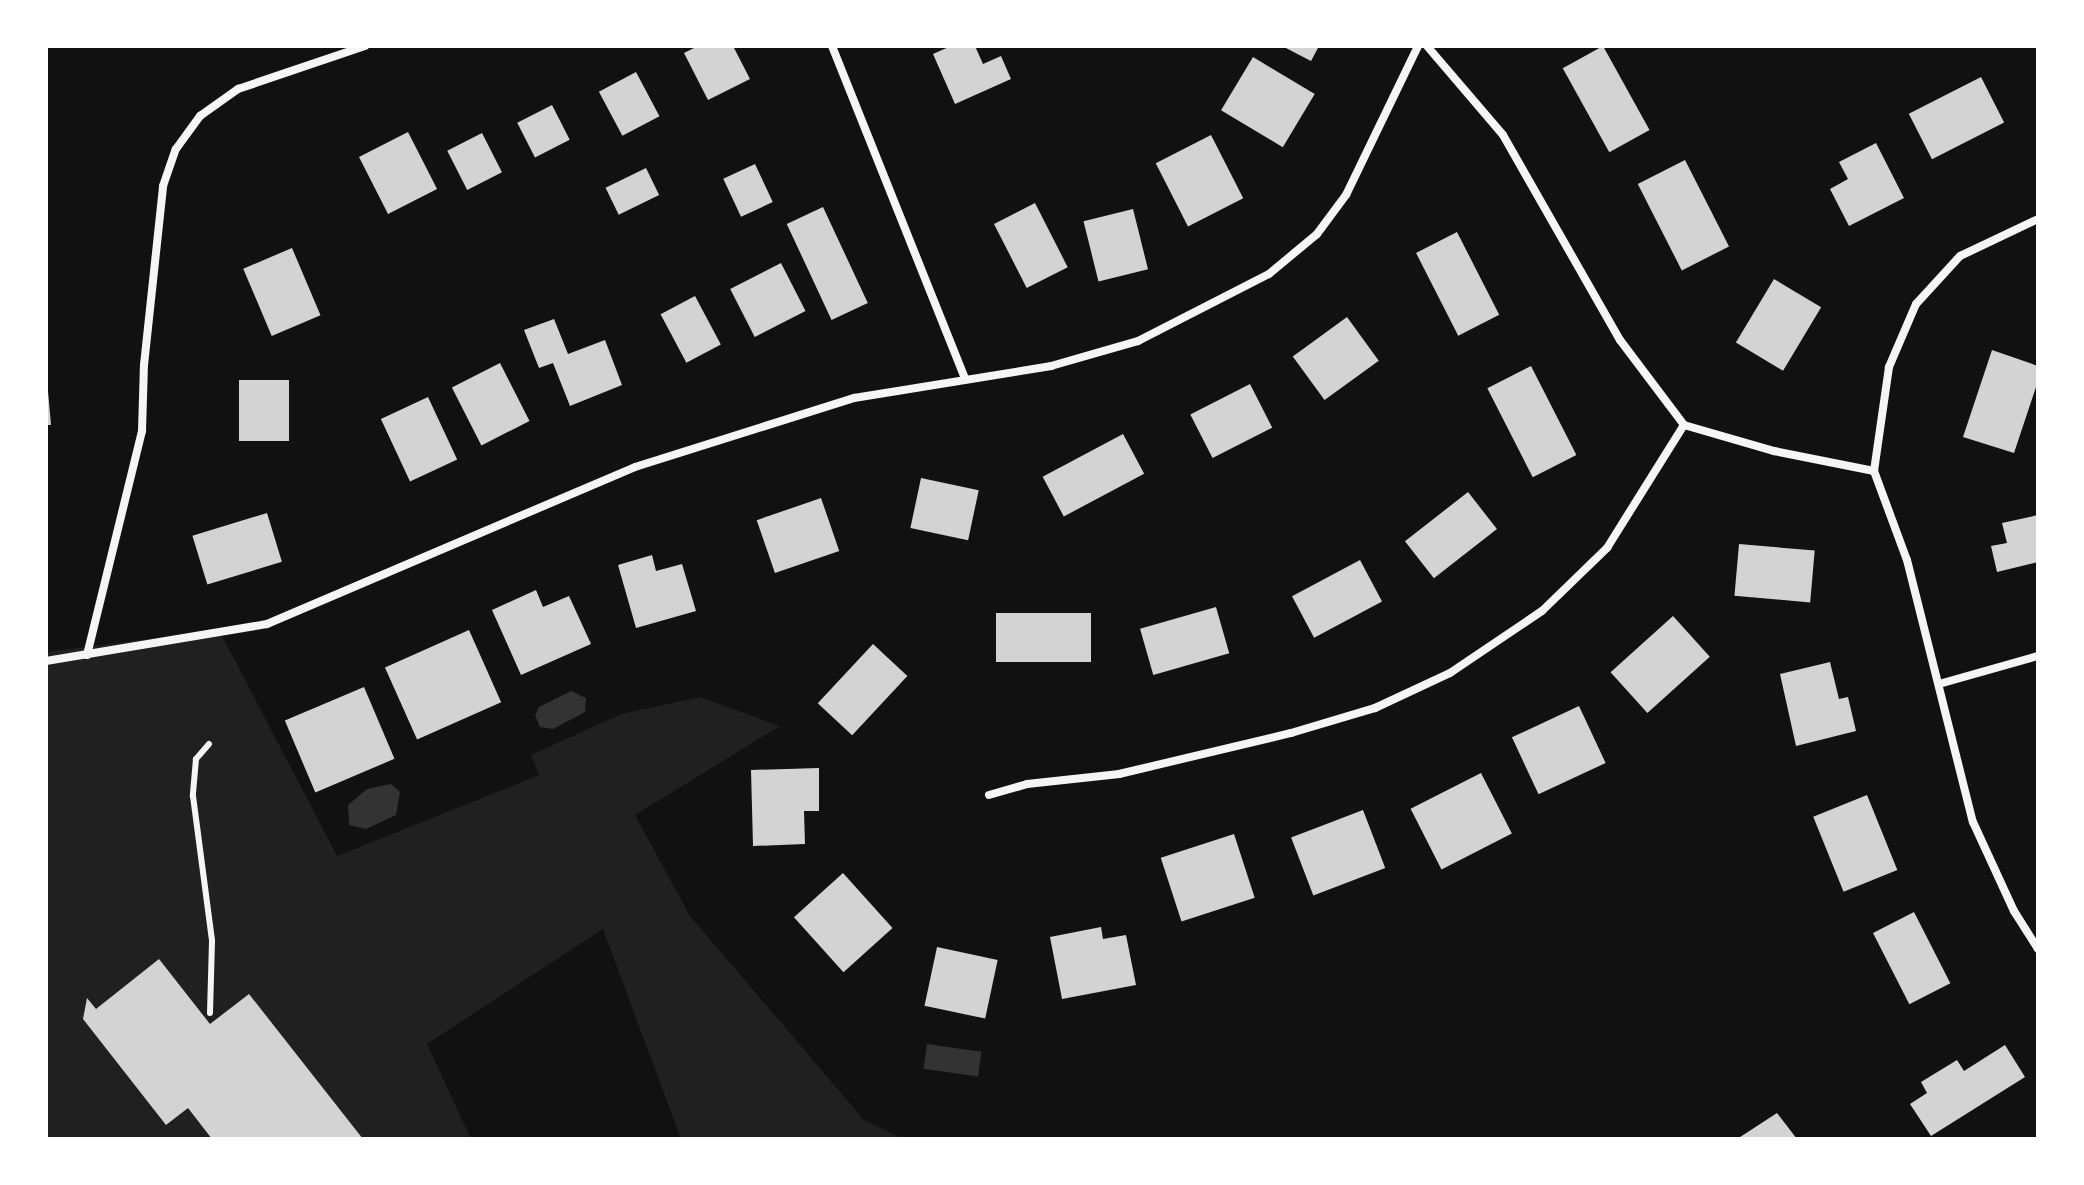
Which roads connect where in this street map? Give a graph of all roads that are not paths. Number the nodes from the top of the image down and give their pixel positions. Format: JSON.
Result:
{"nodes":[{"id":1,"x":365,"y":46,"type":"edge"},
{"id":2,"x":832,"y":46,"type":"edge"},
{"id":3,"x":1418,"y":46,"type":"edge"},
{"id":4,"x":1427,"y":46,"type":"edge"},
{"id":5,"x":2038,"y":219,"type":"edge"},
{"id":6,"x":965,"y":379,"type":"junction"},
{"id":7,"x":1684,"y":425,"type":"junction"},
{"id":8,"x":1874,"y":471,"type":"junction"},
{"id":9,"x":87,"y":655,"type":"junction"},
{"id":10,"x":2038,"y":656,"type":"edge"},
{"id":11,"x":46,"y":661,"type":"edge"},
{"id":12,"x":1939,"y":684,"type":"junction"},
{"id":13,"x":209,"y":744,"type":"dead end"},
{"id":14,"x":989,"y":795,"type":"dead end"},
{"id":15,"x":2038,"y":949,"type":"edge"},
{"id":16,"x":210,"y":1013,"type":"dead end"}],
"edges":[{"from":1,"to":9,"type":"street"},
{"from":2,"to":6,"type":"street"},
{"from":3,"to":6,"type":"street"},
{"from":4,"to":7,"type":"street"},
{"from":5,"to":8,"type":"street"},
{"from":6,"to":9,"type":"street"},
{"from":7,"to":8,"type":"street"},
{"from":7,"to":14,"type":"street"},
{"from":8,"to":12,"type":"street"},
{"from":9,"to":11,"type":"street"},
{"from":10,"to":12,"type":"street"},
{"from":12,"to":15,"type":"street"},
{"from":13,"to":16,"type":"lane"}]}
